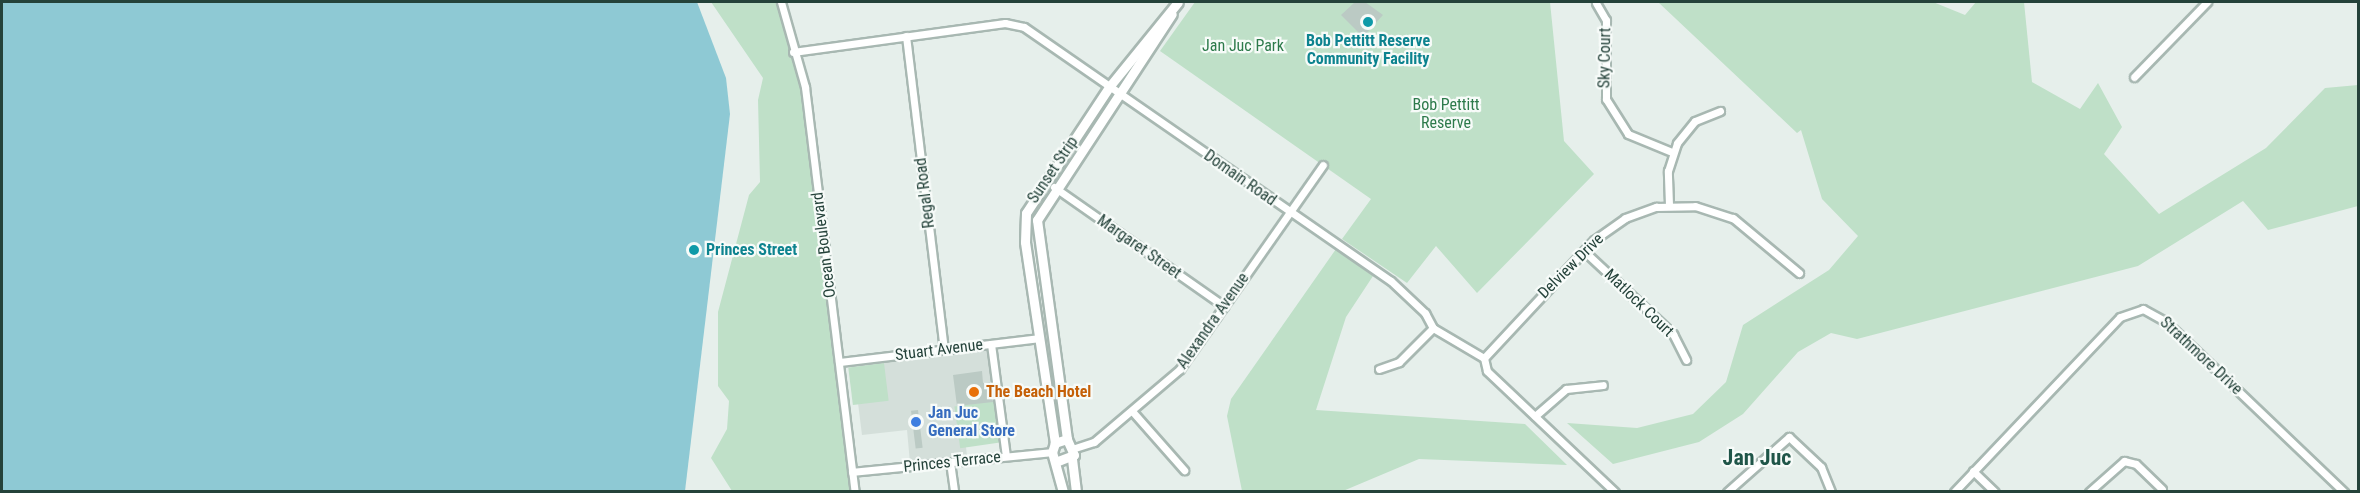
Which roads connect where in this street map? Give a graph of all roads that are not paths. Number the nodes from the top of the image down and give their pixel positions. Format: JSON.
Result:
{"nodes":[{"id":1,"x":781,"y":2,"type":"edge"},
{"id":2,"x":1179,"y":2,"type":"edge"},
{"id":3,"x":2207,"y":2,"type":"edge"},
{"id":4,"x":1596,"y":3,"type":"edge"},
{"id":5,"x":906,"y":36,"type":"junction"},
{"id":6,"x":793,"y":51,"type":"junction"},
{"id":7,"x":2134,"y":77,"type":"dead end"},
{"id":8,"x":1109,"y":87,"type":"junction"},
{"id":9,"x":1121,"y":94,"type":"junction"},
{"id":10,"x":1720,"y":111,"type":"dead end"},
{"id":11,"x":1672,"y":152,"type":"junction"},
{"id":12,"x":1323,"y":165,"type":"dead end"},
{"id":13,"x":1054,"y":187,"type":"junction"},
{"id":14,"x":1669,"y":205,"type":"junction"},
{"id":15,"x":1289,"y":212,"type":"junction"},
{"id":16,"x":1584,"y":251,"type":"junction"},
{"id":17,"x":1799,"y":273,"type":"dead end"},
{"id":18,"x":1224,"y":306,"type":"junction"},
{"id":19,"x":1433,"y":328,"type":"junction"},
{"id":20,"x":1039,"y":338,"type":"junction"},
{"id":21,"x":991,"y":344,"type":"junction"},
{"id":22,"x":944,"y":350,"type":"junction"},
{"id":23,"x":1484,"y":358,"type":"junction"},
{"id":24,"x":1686,"y":360,"type":"dead end"},
{"id":25,"x":839,"y":362,"type":"junction"},
{"id":26,"x":1379,"y":369,"type":"dead end"},
{"id":27,"x":1603,"y":385,"type":"dead end"},
{"id":28,"x":1132,"y":411,"type":"junction"},
{"id":29,"x":1535,"y":416,"type":"junction"},
{"id":30,"x":1067,"y":439,"type":"junction"},
{"id":31,"x":1054,"y":447,"type":"junction"},
{"id":32,"x":1075,"y":448,"type":"junction"},
{"id":33,"x":1006,"y":456,"type":"junction"},
{"id":34,"x":1072,"y":459,"type":"junction"},
{"id":35,"x":1058,"y":461,"type":"junction"},
{"id":36,"x":950,"y":462,"type":"junction"},
{"id":37,"x":1184,"y":470,"type":"dead end"},
{"id":38,"x":1973,"y":471,"type":"junction"},
{"id":39,"x":852,"y":472,"type":"junction"},
{"id":40,"x":2162,"y":489,"type":"dead end"},
{"id":41,"x":855,"y":492,"type":"edge"},
{"id":42,"x":954,"y":492,"type":"edge"},
{"id":43,"x":1063,"y":492,"type":"edge"},
{"id":44,"x":1076,"y":492,"type":"edge"},
{"id":45,"x":1615,"y":492,"type":"edge"},
{"id":46,"x":1727,"y":492,"type":"edge"},
{"id":47,"x":1831,"y":492,"type":"edge"},
{"id":48,"x":1954,"y":492,"type":"edge"},
{"id":49,"x":1995,"y":492,"type":"edge"},
{"id":50,"x":2089,"y":492,"type":"edge"},
{"id":51,"x":2344,"y":492,"type":"edge"}],
"edges":[{"from":1,"to":6,"type":"street","name":"Ocean Boulevard"},
{"from":2,"to":8,"type":"street","name":"Sunset Strip"},
{"from":2,"to":9,"type":"street","name":"Sunset Strip"},
{"from":3,"to":7,"type":"street"},
{"from":4,"to":11,"type":"street","name":"Sky Court"},
{"from":5,"to":6,"type":"street","name":"Domain Road"},
{"from":5,"to":8,"type":"street","name":"Domain Road"},
{"from":5,"to":22,"type":"street","name":"Regal Road"},
{"from":6,"to":25,"type":"street","name":"Ocean Boulevard"},
{"from":8,"to":9,"type":"street","name":"Domain Road"},
{"from":8,"to":20,"type":"street","name":"Sunset Strip"},
{"from":9,"to":13,"type":"street","name":"Sunset Strip"},
{"from":9,"to":15,"type":"street","name":"Domain Road"},
{"from":10,"to":11,"type":"street"},
{"from":11,"to":14,"type":"street"},
{"from":12,"to":15,"type":"street","name":"Alexandra Avenue"},
{"from":13,"to":18,"type":"street","name":"Margaret Street"},
{"from":13,"to":30,"type":"street","name":"Sunset Strip"},
{"from":14,"to":16,"type":"street","name":"Delview Drive"},
{"from":14,"to":17,"type":"street","name":"Delview Drive"},
{"from":15,"to":18,"type":"street","name":"Alexandra Avenue"},
{"from":15,"to":19,"type":"street","name":"Domain Road"},
{"from":16,"to":23,"type":"street","name":"Delview Drive"},
{"from":16,"to":24,"type":"street","name":"Matlock Court"},
{"from":18,"to":28,"type":"street","name":"Alexandra Avenue"},
{"from":19,"to":23,"type":"street","name":"Domain Road"},
{"from":19,"to":26,"type":"street"},
{"from":20,"to":21,"type":"street","name":"Stuart Avenue"},
{"from":20,"to":31,"type":"street","name":"Sunset Strip"},
{"from":21,"to":22,"type":"street","name":"Stuart Avenue"},
{"from":21,"to":33,"type":"street"},
{"from":22,"to":25,"type":"street","name":"Stuart Avenue"},
{"from":23,"to":29,"type":"street","name":"Domain Road"},
{"from":25,"to":39,"type":"street","name":"Ocean Boulevard"},
{"from":27,"to":29,"type":"street"},
{"from":28,"to":32,"type":"street","name":"Alexandra Avenue"},
{"from":28,"to":37,"type":"street"},
{"from":29,"to":45,"type":"street","name":"Domain Road"},
{"from":30,"to":31,"type":"street"},
{"from":30,"to":32,"type":"street"},
{"from":31,"to":33,"type":"street","name":"Princes Terrace"},
{"from":31,"to":35,"type":"street","name":"Sunset Strip"},
{"from":32,"to":34,"type":"street"},
{"from":33,"to":36,"type":"street","name":"Princes Terrace"},
{"from":34,"to":35,"type":"street"},
{"from":34,"to":44,"type":"street"},
{"from":35,"to":43,"type":"street","name":"Sunset Strip"},
{"from":36,"to":39,"type":"street","name":"Princes Terrace"},
{"from":36,"to":42,"type":"street"},
{"from":38,"to":48,"type":"street","name":"Strathmore Drive"},
{"from":38,"to":49,"type":"street"},
{"from":38,"to":51,"type":"street","name":"Strathmore Drive"},
{"from":39,"to":41,"type":"street","name":"Ocean Boulevard"},
{"from":40,"to":50,"type":"street"},
{"from":46,"to":47,"type":"street"}]}
